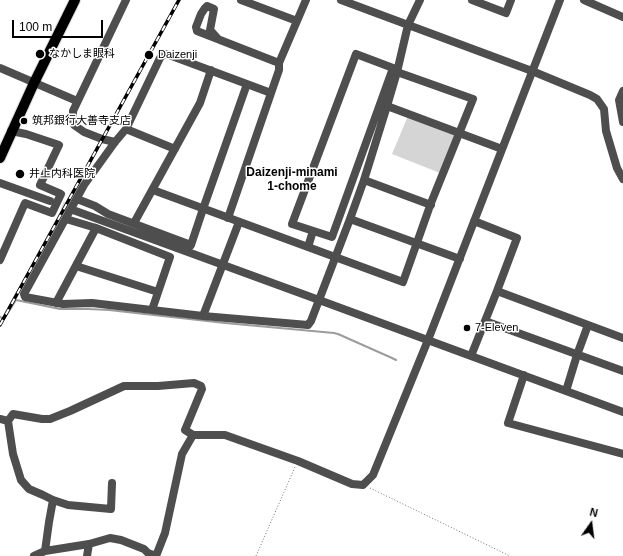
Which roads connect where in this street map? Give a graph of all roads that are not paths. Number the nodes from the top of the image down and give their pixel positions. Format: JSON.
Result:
{"nodes":[{"id":1,"x":75,"y":0,"type":"edge"},
{"id":2,"x":126,"y":0,"type":"edge"},
{"id":3,"x":241,"y":0,"type":"edge"},
{"id":4,"x":306,"y":0,"type":"edge"},
{"id":5,"x":341,"y":0,"type":"edge"},
{"id":6,"x":420,"y":0,"type":"edge"},
{"id":7,"x":472,"y":0,"type":"edge"},
{"id":8,"x":511,"y":0,"type":"edge"},
{"id":9,"x":560,"y":0,"type":"edge"},
{"id":10,"x":584,"y":0,"type":"edge"},
{"id":11,"x":623,"y":17,"type":"edge"},
{"id":12,"x":297,"y":21,"type":"junction"},
{"id":13,"x":408,"y":25,"type":"junction"},
{"id":14,"x":218,"y":39,"type":"dead end"},
{"id":15,"x":279,"y":63,"type":"junction"},
{"id":16,"x":0,"y":68,"type":"edge"},
{"id":17,"x":211,"y":70,"type":"junction"},
{"id":18,"x":532,"y":71,"type":"junction"},
{"id":19,"x":397,"y":72,"type":"junction"},
{"id":20,"x":34,"y":83,"type":"junction"},
{"id":21,"x":247,"y":84,"type":"junction"},
{"id":22,"x":623,"y":91,"type":"edge"},
{"id":23,"x":271,"y":93,"type":"junction"},
{"id":24,"x":77,"y":101,"type":"junction"},
{"id":25,"x":388,"y":106,"type":"junction"},
{"id":26,"x":623,"y":122,"type":"edge"},
{"id":27,"x":126,"y":129,"type":"junction"},
{"id":28,"x":11,"y":131,"type":"junction"},
{"id":29,"x":460,"y":133,"type":"junction"},
{"id":30,"x":115,"y":142,"type":"junction"},
{"id":31,"x":175,"y":149,"type":"junction"},
{"id":32,"x":502,"y":149,"type":"junction"},
{"id":33,"x":0,"y":158,"type":"edge"},
{"id":34,"x":623,"y":179,"type":"edge"},
{"id":35,"x":364,"y":180,"type":"junction"},
{"id":36,"x":0,"y":183,"type":"edge"},
{"id":37,"x":153,"y":190,"type":"junction"},
{"id":38,"x":76,"y":199,"type":"junction"},
{"id":39,"x":50,"y":201,"type":"tunnel mouth"},
{"id":40,"x":431,"y":205,"type":"junction"},
{"id":41,"x":202,"y":208,"type":"junction"},
{"id":42,"x":73,"y":210,"type":"tunnel mouth"},
{"id":43,"x":228,"y":218,"type":"junction"},
{"id":44,"x":66,"y":219,"type":"junction"},
{"id":45,"x":350,"y":219,"type":"junction"},
{"id":46,"x":474,"y":221,"type":"junction"},
{"id":47,"x":239,"y":222,"type":"junction"},
{"id":48,"x":134,"y":223,"type":"junction"},
{"id":49,"x":96,"y":228,"type":"junction"},
{"id":50,"x":313,"y":231,"type":"junction"},
{"id":51,"x":417,"y":243,"type":"junction"},
{"id":52,"x":308,"y":247,"type":"junction"},
{"id":53,"x":335,"y":257,"type":"junction"},
{"id":54,"x":460,"y":259,"type":"junction"},
{"id":55,"x":0,"y":260,"type":"edge"},
{"id":56,"x":222,"y":265,"type":"junction"},
{"id":57,"x":76,"y":266,"type":"junction"},
{"id":58,"x":497,"y":291,"type":"junction"},
{"id":59,"x":158,"y":292,"type":"junction"},
{"id":60,"x":319,"y":300,"type":"junction"},
{"id":61,"x":56,"y":303,"type":"junction"},
{"id":62,"x":152,"y":310,"type":"junction"},
{"id":63,"x":203,"y":316,"type":"junction"},
{"id":64,"x":485,"y":321,"type":"junction"},
{"id":65,"x":588,"y":325,"type":"junction"},
{"id":66,"x":623,"y":338,"type":"edge"},
{"id":67,"x":428,"y":340,"type":"junction"},
{"id":68,"x":577,"y":355,"type":"junction"},
{"id":69,"x":471,"y":356,"type":"junction"},
{"id":70,"x":623,"y":371,"type":"edge"},
{"id":71,"x":524,"y":375,"type":"junction"},
{"id":72,"x":566,"y":391,"type":"junction"},
{"id":73,"x":623,"y":412,"type":"edge"},
{"id":74,"x":4,"y":420,"type":"edge"},
{"id":75,"x":194,"y":435,"type":"junction"},
{"id":76,"x":623,"y":454,"type":"edge"},
{"id":77,"x":112,"y":483,"type":"dead end"},
{"id":78,"x":53,"y":500,"type":"junction"},
{"id":79,"x":88,"y":544,"type":"junction"},
{"id":80,"x":45,"y":551,"type":"junction"},
{"id":81,"x":34,"y":556,"type":"edge"},
{"id":82,"x":87,"y":556,"type":"edge"},
{"id":83,"x":156,"y":556,"type":"edge"}],
"edges":[{"from":1,"to":20,"type":"main road"},
{"from":2,"to":24,"type":"street"},
{"from":3,"to":12,"type":"street"},
{"from":4,"to":12,"type":"street"},
{"from":5,"to":13,"type":"street"},
{"from":6,"to":13,"type":"street"},
{"from":7,"to":8,"type":"street"},
{"from":9,"to":18,"type":"street"},
{"from":10,"to":11,"type":"street"},
{"from":12,"to":15,"type":"street"},
{"from":13,"to":18,"type":"street"},
{"from":13,"to":19,"type":"street"},
{"from":14,"to":15,"type":"street"},
{"from":15,"to":23,"type":"street"},
{"from":16,"to":20,"type":"street"},
{"from":17,"to":21,"type":"street"},
{"from":17,"to":27,"type":"street"},
{"from":17,"to":31,"type":"street"},
{"from":18,"to":32,"type":"street"},
{"from":18,"to":34,"type":"street"},
{"from":19,"to":25,"type":"street"},
{"from":19,"to":29,"type":"street"},
{"from":20,"to":24,"type":"street"},
{"from":20,"to":28,"type":"main road"},
{"from":21,"to":23,"type":"street"},
{"from":21,"to":41,"type":"street"},
{"from":22,"to":26,"type":"street"},
{"from":23,"to":43,"type":"street"},
{"from":24,"to":30,"type":"street"},
{"from":25,"to":29,"type":"street"},
{"from":25,"to":35,"type":"street"},
{"from":27,"to":30,"type":"street"},
{"from":27,"to":31,"type":"street"},
{"from":28,"to":33,"type":"main road"},
{"from":28,"to":55,"type":"street"},
{"from":29,"to":32,"type":"street"},
{"from":29,"to":40,"type":"street"},
{"from":30,"to":38,"type":"street"},
{"from":31,"to":37,"type":"street"},
{"from":32,"to":46,"type":"street"},
{"from":35,"to":40,"type":"street"},
{"from":35,"to":45,"type":"street"},
{"from":36,"to":39,"type":"street"},
{"from":37,"to":41,"type":"street"},
{"from":37,"to":48,"type":"street"},
{"from":38,"to":44,"type":"street"},
{"from":38,"to":48,"type":"street"},
{"from":40,"to":51,"type":"street"},
{"from":41,"to":43,"type":"street"},
{"from":41,"to":48,"type":"street"},
{"from":42,"to":56,"type":"street"},
{"from":43,"to":47,"type":"street"},
{"from":44,"to":49,"type":"street"},
{"from":44,"to":61,"type":"street"},
{"from":45,"to":51,"type":"street"},
{"from":45,"to":53,"type":"street"},
{"from":46,"to":54,"type":"street"},
{"from":46,"to":58,"type":"street"},
{"from":47,"to":52,"type":"street"},
{"from":47,"to":56,"type":"street"},
{"from":49,"to":57,"type":"street"},
{"from":49,"to":59,"type":"street"},
{"from":50,"to":50,"type":"street"},
{"from":50,"to":52,"type":"street"},
{"from":51,"to":53,"type":"street"},
{"from":51,"to":54,"type":"street"},
{"from":52,"to":53,"type":"street"},
{"from":53,"to":60,"type":"street"},
{"from":54,"to":67,"type":"street"},
{"from":56,"to":60,"type":"street"},
{"from":56,"to":63,"type":"street"},
{"from":57,"to":59,"type":"street"},
{"from":57,"to":61,"type":"street"},
{"from":58,"to":64,"type":"street"},
{"from":58,"to":65,"type":"street"},
{"from":59,"to":62,"type":"street"},
{"from":60,"to":63,"type":"street"},
{"from":60,"to":67,"type":"street"},
{"from":61,"to":62,"type":"street"},
{"from":62,"to":63,"type":"street"},
{"from":64,"to":68,"type":"street"},
{"from":64,"to":69,"type":"street"},
{"from":65,"to":66,"type":"street"},
{"from":65,"to":68,"type":"street"},
{"from":67,"to":69,"type":"street"},
{"from":67,"to":75,"type":"street"},
{"from":68,"to":70,"type":"street"},
{"from":68,"to":72,"type":"street"},
{"from":69,"to":71,"type":"street"},
{"from":71,"to":72,"type":"street"},
{"from":71,"to":76,"type":"street"},
{"from":72,"to":73,"type":"street"},
{"from":74,"to":75,"type":"street"},
{"from":74,"to":78,"type":"street"},
{"from":75,"to":83,"type":"street"},
{"from":77,"to":78,"type":"street"},
{"from":78,"to":80,"type":"street"},
{"from":79,"to":80,"type":"street"},
{"from":79,"to":82,"type":"street"},
{"from":79,"to":83,"type":"street"},
{"from":80,"to":81,"type":"street"}]}
